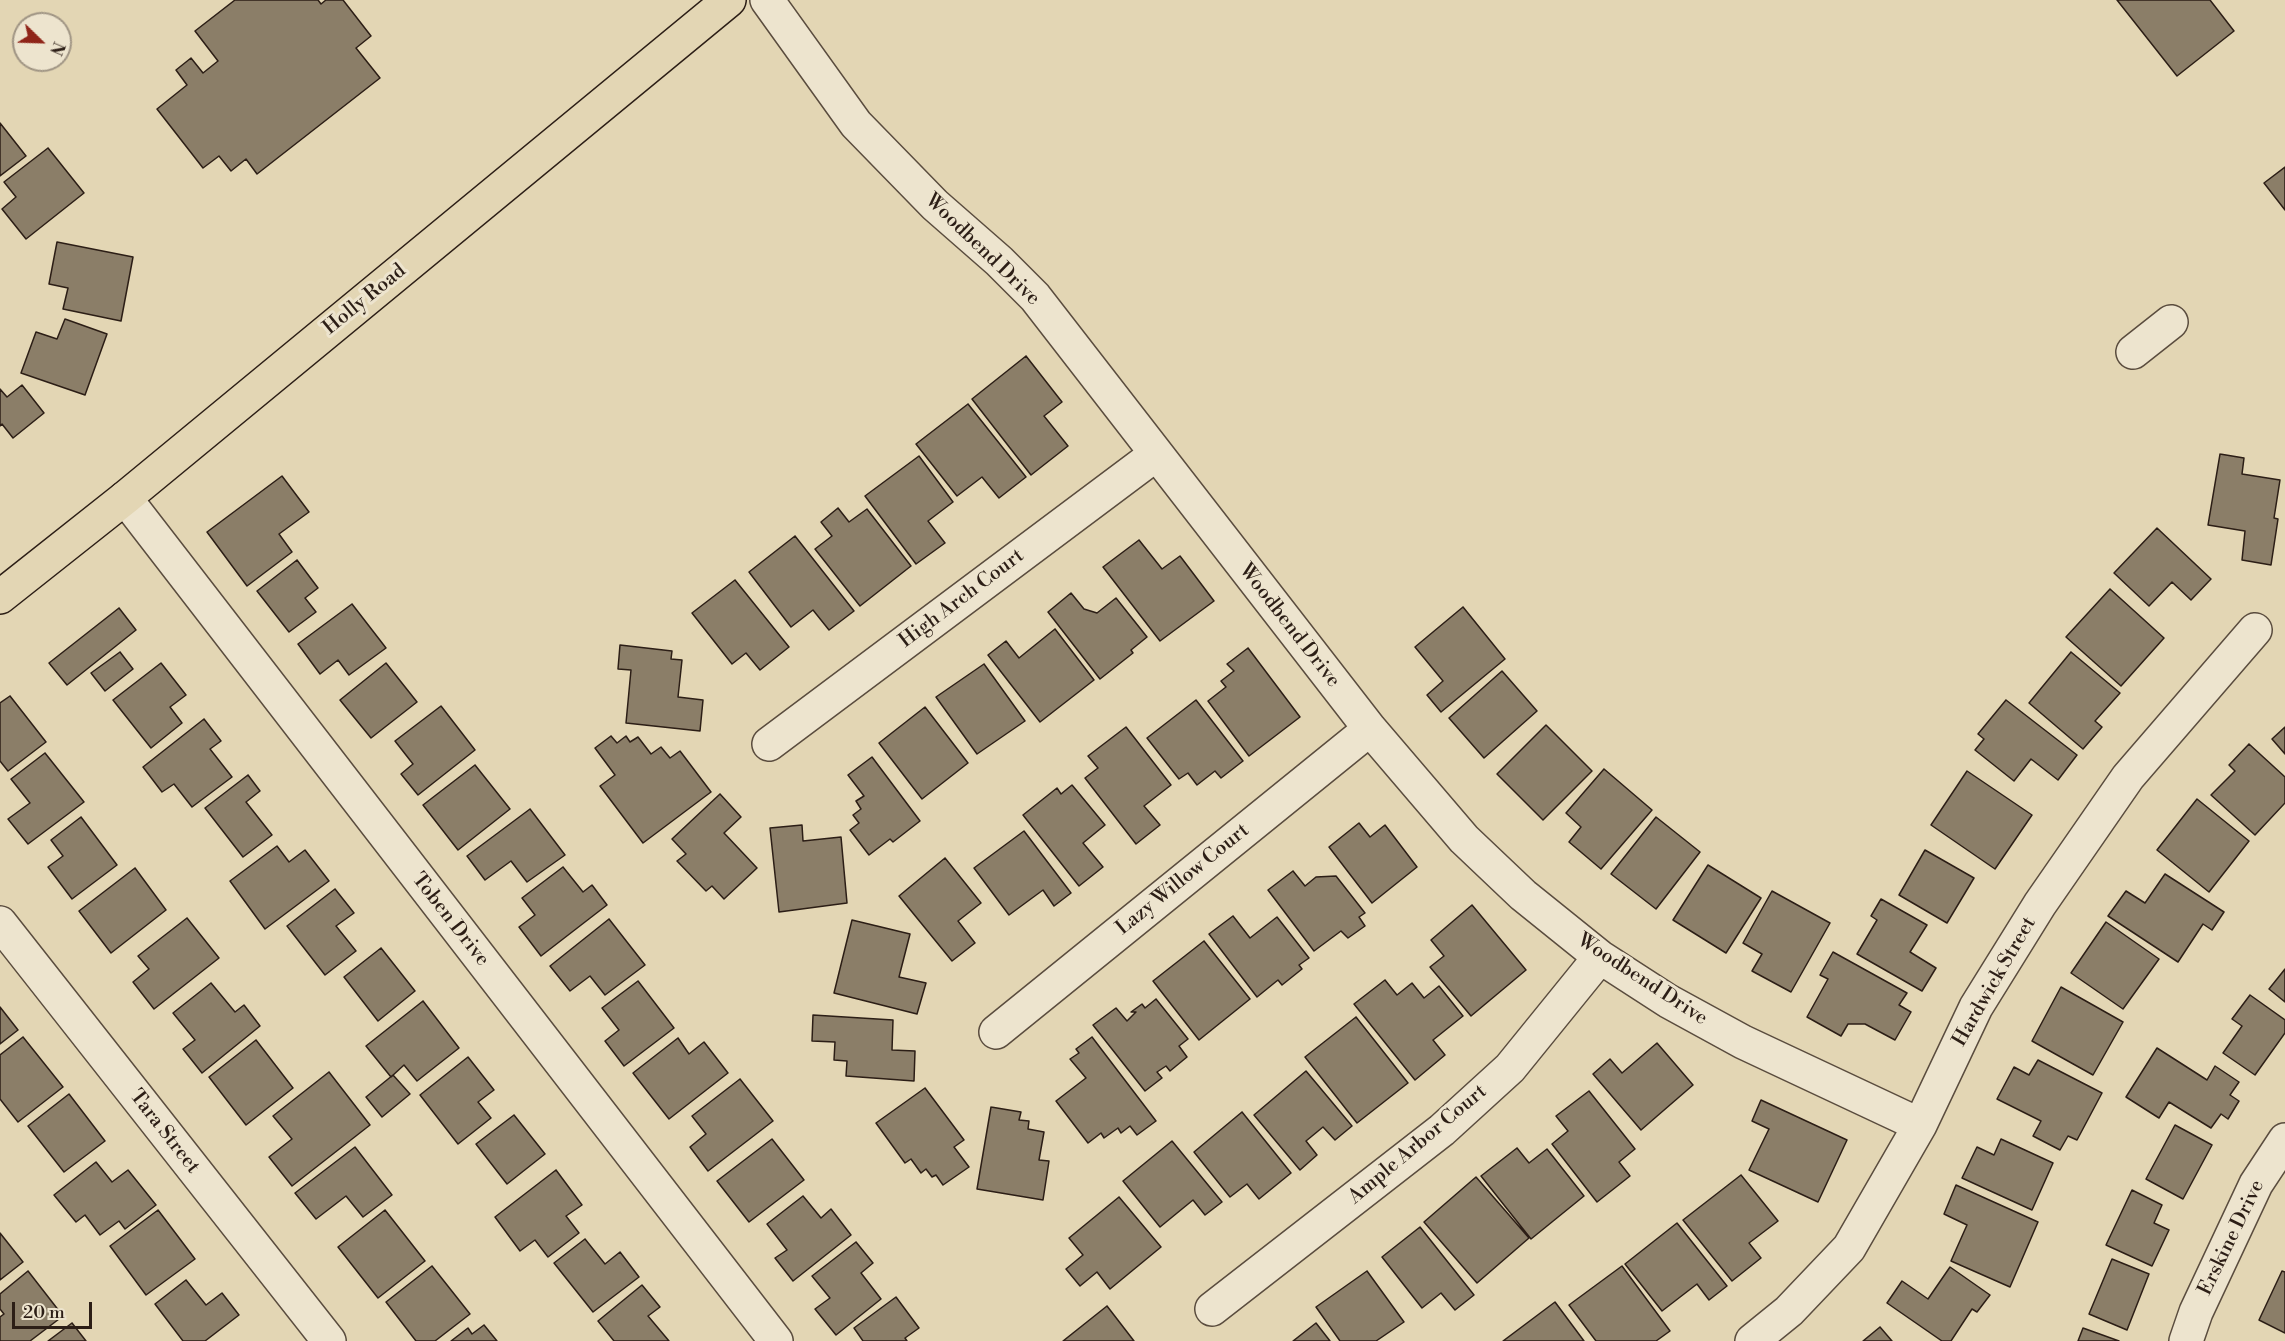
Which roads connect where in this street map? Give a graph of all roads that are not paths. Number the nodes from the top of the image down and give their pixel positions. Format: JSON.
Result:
{"nodes":[{"id":1,"x":729,"y":0,"type":"edge"},
{"id":2,"x":767,"y":0,"type":"edge"},
{"id":3,"x":2171,"y":322,"type":"dead end"},
{"id":4,"x":2133,"y":352,"type":"dead end"},
{"id":5,"x":1155,"y":455,"type":"junction"},
{"id":6,"x":124,"y":498,"type":"junction"},
{"id":7,"x":0,"y":597,"type":"edge"},
{"id":8,"x":2255,"y":630,"type":"dead end"},
{"id":9,"x":1370,"y":729,"type":"junction"},
{"id":10,"x":769,"y":744,"type":"dead end"},
{"id":11,"x":0,"y":923,"type":"edge"},
{"id":12,"x":1600,"y":957,"type":"junction"},
{"id":13,"x":996,"y":1032,"type":"dead end"},
{"id":14,"x":1920,"y":1125,"type":"junction"},
{"id":15,"x":2285,"y":1140,"type":"edge"},
{"id":16,"x":1212,"y":1309,"type":"dead end"},
{"id":17,"x":329,"y":1341,"type":"edge"},
{"id":18,"x":776,"y":1341,"type":"edge"},
{"id":19,"x":1752,"y":1341,"type":"edge"},
{"id":20,"x":2186,"y":1341,"type":"edge"}],
"edges":[{"from":1,"to":6,"type":"main road","name":"Holly Road"},
{"from":2,"to":5,"type":"street","name":"Woodbend Drive"},
{"from":3,"to":4,"type":"street"},
{"from":5,"to":9,"type":"street","name":"Woodbend Drive"},
{"from":5,"to":10,"type":"street","name":"High Arch Court"},
{"from":6,"to":7,"type":"main road","name":"Holly Road"},
{"from":6,"to":18,"type":"street","name":"Toben Drive"},
{"from":8,"to":14,"type":"street","name":"Hardwick Street"},
{"from":9,"to":12,"type":"street","name":"Woodbend Drive"},
{"from":9,"to":13,"type":"street","name":"Lazy Willow Court"},
{"from":11,"to":17,"type":"street","name":"Tara Street"},
{"from":12,"to":14,"type":"street","name":"Woodbend Drive"},
{"from":12,"to":16,"type":"street","name":"Ample Arbor Court"},
{"from":14,"to":19,"type":"street","name":"Hardwick Street"},
{"from":15,"to":20,"type":"street","name":"Erskine Drive"}]}
